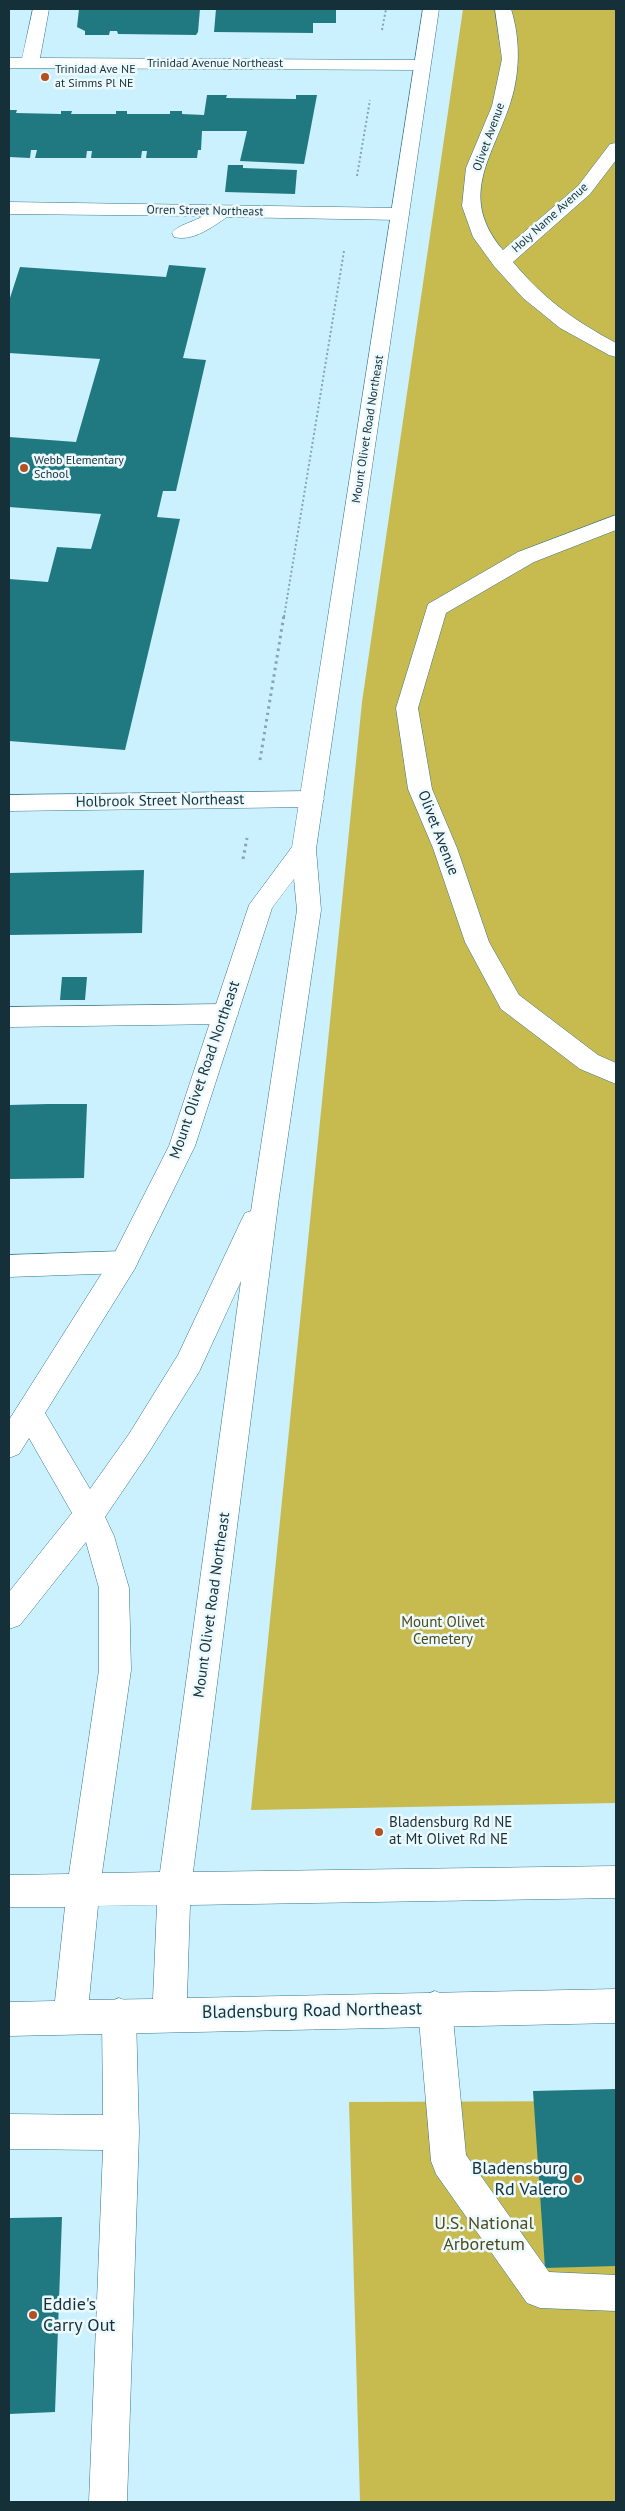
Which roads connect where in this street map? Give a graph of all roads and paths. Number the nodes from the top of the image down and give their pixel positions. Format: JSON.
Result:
{"nodes":[{"id":1,"x":41,"y":9,"type":"edge"},
{"id":2,"x":386,"y":9,"type":"edge"},
{"id":3,"x":431,"y":9,"type":"edge"},
{"id":4,"x":503,"y":9,"type":"edge"},
{"id":5,"x":9,"y":63,"type":"edge"},
{"id":6,"x":30,"y":63,"type":"junction"},
{"id":7,"x":376,"y":65,"type":"junction"},
{"id":8,"x":421,"y":65,"type":"junction"},
{"id":9,"x":616,"y":148,"type":"edge"},
{"id":10,"x":9,"y":208,"type":"edge"},
{"id":11,"x":224,"y":211,"type":"junction"},
{"id":12,"x":350,"y":213,"type":"junction"},
{"id":13,"x":400,"y":214,"type":"junction"},
{"id":14,"x":181,"y":233,"type":"dead end"},
{"id":15,"x":501,"y":262,"type":"junction"},
{"id":16,"x":616,"y":351,"type":"edge"},
{"id":17,"x":616,"y":522,"type":"edge"},
{"id":18,"x":312,"y":799,"type":"junction"},
{"id":19,"x":253,"y":800,"type":"junction"},
{"id":20,"x":9,"y":803,"type":"edge"},
{"id":21,"x":304,"y":849,"type":"junction"},
{"id":22,"x":242,"y":863,"type":"dead end"},
{"id":23,"x":225,"y":1014,"type":"junction"},
{"id":24,"x":9,"y":1017,"type":"edge"},
{"id":25,"x":616,"y":1074,"type":"edge"},
{"id":26,"x":266,"y":1197,"type":"junction"},
{"id":27,"x":124,"y":1262,"type":"junction"},
{"id":28,"x":9,"y":1266,"type":"edge"},
{"id":29,"x":30,"y":1413,"type":"junction"},
{"id":30,"x":9,"y":1444,"type":"edge"},
{"id":31,"x":89,"y":1514,"type":"junction"},
{"id":32,"x":9,"y":1615,"type":"edge"},
{"id":33,"x":616,"y":1882,"type":"edge"},
{"id":34,"x":174,"y":1888,"type":"junction"},
{"id":35,"x":83,"y":1890,"type":"junction"},
{"id":36,"x":9,"y":1891,"type":"edge"},
{"id":37,"x":616,"y":2006,"type":"edge"},
{"id":38,"x":435,"y":2008,"type":"junction"},
{"id":39,"x":170,"y":2014,"type":"junction"},
{"id":40,"x":119,"y":2015,"type":"junction"},
{"id":41,"x":70,"y":2016,"type":"junction"},
{"id":42,"x":9,"y":2019,"type":"edge"},
{"id":43,"x":9,"y":2132,"type":"edge"},
{"id":44,"x":122,"y":2133,"type":"junction"},
{"id":45,"x":616,"y":2293,"type":"edge"},
{"id":46,"x":108,"y":2502,"type":"edge"}],
"edges":[{"from":1,"to":6,"type":"main road"},
{"from":2,"to":7,"type":"path"},
{"from":3,"to":8,"type":"main road","name":"Mount Olivet Road Northeast"},
{"from":4,"to":15,"type":"main road","name":"Olivet Avenue"},
{"from":5,"to":6,"type":"main road","name":"Trinidad Avenue Northeast"},
{"from":6,"to":7,"type":"main road","name":"Trinidad Avenue Northeast"},
{"from":7,"to":8,"type":"main road","name":"Trinidad Avenue Northeast"},
{"from":7,"to":12,"type":"path"},
{"from":8,"to":13,"type":"main road","name":"Mount Olivet Road Northeast"},
{"from":9,"to":15,"type":"main road","name":"Holy Name Avenue"},
{"from":10,"to":11,"type":"main road","name":"Orren Street Northeast"},
{"from":11,"to":12,"type":"main road","name":"Orren Street Northeast"},
{"from":11,"to":14,"type":"main road"},
{"from":12,"to":13,"type":"main road","name":"Orren Street Northeast"},
{"from":12,"to":19,"type":"path"},
{"from":13,"to":18,"type":"main road","name":"Mount Olivet Road Northeast"},
{"from":15,"to":16,"type":"main road","name":"Olivet Avenue"},
{"from":17,"to":25,"type":"main road","name":"Olivet Avenue"},
{"from":18,"to":19,"type":"main road","name":"Holbrook Street Northeast"},
{"from":18,"to":21,"type":"main road","name":"Mount Olivet Road Northeast"},
{"from":19,"to":20,"type":"main road","name":"Holbrook Street Northeast"},
{"from":19,"to":22,"type":"path"},
{"from":21,"to":23,"type":"main road","name":"Mount Olivet Road Northeast"},
{"from":21,"to":26,"type":"main road","name":"Mount Olivet Road Northeast"},
{"from":23,"to":24,"type":"main road"},
{"from":23,"to":27,"type":"main road","name":"Mount Olivet Road Northeast"},
{"from":26,"to":31,"type":"main road","name":"Mount Olivet Road Northeast"},
{"from":26,"to":34,"type":"main road","name":"Mount Olivet Road Northeast"},
{"from":27,"to":28,"type":"main road"},
{"from":27,"to":29,"type":"main road","name":"Mount Olivet Road Northeast"},
{"from":29,"to":30,"type":"main road","name":"Mount Olivet Road Northeast"},
{"from":29,"to":31,"type":"main road"},
{"from":31,"to":32,"type":"main road","name":"Mount Olivet Road Northeast"},
{"from":31,"to":35,"type":"main road"},
{"from":33,"to":34,"type":"main road"},
{"from":34,"to":35,"type":"main road"},
{"from":34,"to":39,"type":"main road","name":"Mount Olivet Road Northeast"},
{"from":35,"to":36,"type":"main road"},
{"from":35,"to":41,"type":"main road"},
{"from":37,"to":38,"type":"main road","name":"Bladensburg Road Northeast"},
{"from":38,"to":39,"type":"main road","name":"Bladensburg Road Northeast"},
{"from":38,"to":45,"type":"main road"},
{"from":39,"to":40,"type":"main road","name":"Bladensburg Road Northeast"},
{"from":40,"to":41,"type":"main road","name":"Bladensburg Road Northeast"},
{"from":40,"to":44,"type":"main road"},
{"from":41,"to":42,"type":"main road","name":"Bladensburg Road Northeast"},
{"from":43,"to":44,"type":"main road"},
{"from":44,"to":46,"type":"main road"}]}
